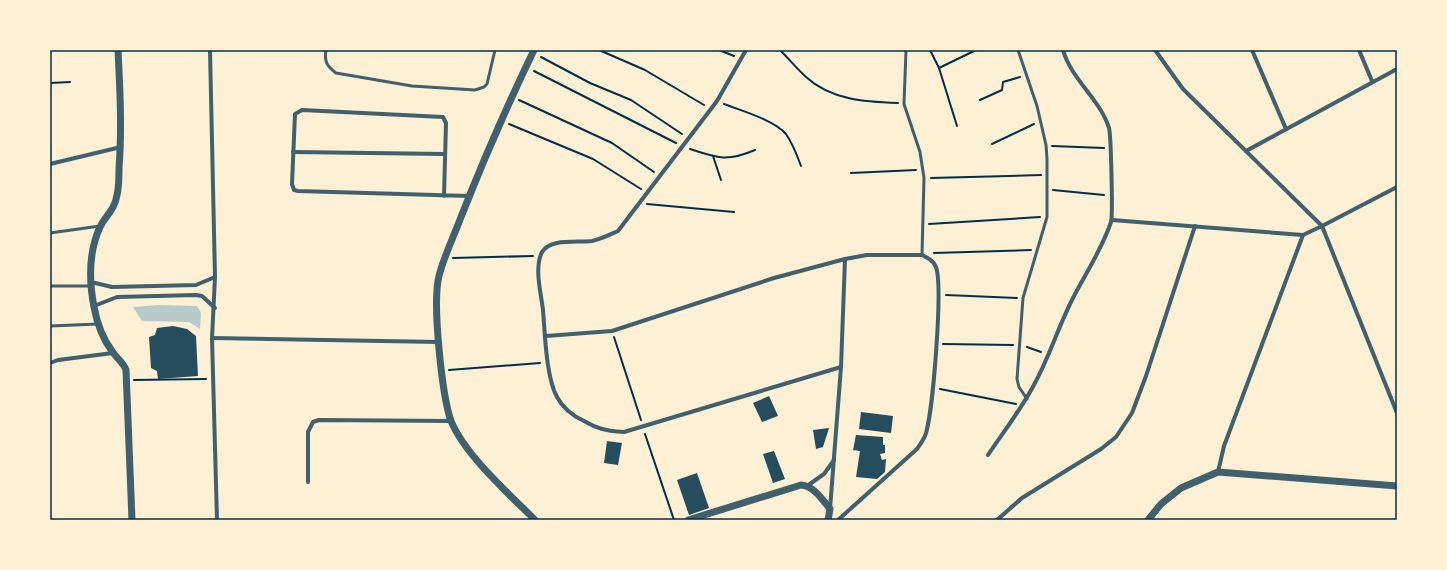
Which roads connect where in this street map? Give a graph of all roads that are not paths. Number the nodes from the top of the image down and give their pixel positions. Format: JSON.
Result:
{"nodes":[{"id":1,"x":118,"y":50,"type":"edge"},
{"id":2,"x":210,"y":50,"type":"edge"},
{"id":3,"x":326,"y":50,"type":"edge"},
{"id":4,"x":495,"y":50,"type":"edge"},
{"id":5,"x":746,"y":50,"type":"edge"},
{"id":6,"x":906,"y":50,"type":"edge"},
{"id":7,"x":1018,"y":50,"type":"edge"},
{"id":8,"x":1063,"y":50,"type":"edge"},
{"id":9,"x":1155,"y":50,"type":"edge"},
{"id":10,"x":1252,"y":50,"type":"edge"},
{"id":11,"x":1359,"y":50,"type":"edge"},
{"id":12,"x":533,"y":52,"type":"edge"},
{"id":13,"x":1397,"y":69,"type":"edge"},
{"id":14,"x":1372,"y":81,"type":"junction"},
{"id":15,"x":1286,"y":129,"type":"junction"},
{"id":16,"x":121,"y":147,"type":"junction"},
{"id":17,"x":1246,"y":151,"type":"junction"},
{"id":18,"x":293,"y":152,"type":"junction"},
{"id":19,"x":445,"y":154,"type":"junction"},
{"id":20,"x":50,"y":164,"type":"edge"},
{"id":21,"x":1397,"y":187,"type":"edge"},
{"id":22,"x":444,"y":196,"type":"junction"},
{"id":23,"x":469,"y":196,"type":"junction"},
{"id":24,"x":1112,"y":220,"type":"junction"},
{"id":25,"x":100,"y":226,"type":"junction"},
{"id":26,"x":1196,"y":226,"type":"junction"},
{"id":27,"x":1322,"y":226,"type":"junction"},
{"id":28,"x":50,"y":233,"type":"edge"},
{"id":29,"x":1303,"y":234,"type":"junction"},
{"id":30,"x":922,"y":254,"type":"junction"},
{"id":31,"x":845,"y":258,"type":"junction"},
{"id":32,"x":215,"y":277,"type":"junction"},
{"id":33,"x":91,"y":284,"type":"junction"},
{"id":34,"x":50,"y":286,"type":"edge"},
{"id":35,"x":94,"y":306,"type":"junction"},
{"id":36,"x":215,"y":308,"type":"junction"},
{"id":37,"x":98,"y":324,"type":"junction"},
{"id":38,"x":50,"y":326,"type":"edge"},
{"id":39,"x":546,"y":336,"type":"junction"},
{"id":40,"x":212,"y":338,"type":"junction"},
{"id":41,"x":439,"y":342,"type":"junction"},
{"id":42,"x":113,"y":353,"type":"junction"},
{"id":43,"x":50,"y":363,"type":"edge"},
{"id":44,"x":841,"y":367,"type":"junction"},
{"id":45,"x":1027,"y":399,"type":"junction"},
{"id":46,"x":1397,"y":413,"type":"edge"},
{"id":47,"x":451,"y":421,"type":"junction"},
{"id":48,"x":988,"y":455,"type":"dead end"},
{"id":49,"x":834,"y":460,"type":"junction"},
{"id":50,"x":1218,"y":472,"type":"junction"},
{"id":51,"x":308,"y":482,"type":"dead end"},
{"id":52,"x":807,"y":486,"type":"junction"},
{"id":53,"x":1397,"y":486,"type":"edge"},
{"id":54,"x":830,"y":509,"type":"junction"},
{"id":55,"x":132,"y":520,"type":"edge"},
{"id":56,"x":217,"y":520,"type":"edge"},
{"id":57,"x":535,"y":520,"type":"edge"},
{"id":58,"x":688,"y":520,"type":"edge"},
{"id":59,"x":828,"y":520,"type":"edge"},
{"id":60,"x":838,"y":520,"type":"edge"},
{"id":61,"x":997,"y":520,"type":"edge"},
{"id":62,"x":1148,"y":520,"type":"edge"}],
"edges":[{"from":1,"to":16,"type":"street"},
{"from":2,"to":32,"type":"street"},
{"from":3,"to":4,"type":"lane"},
{"from":5,"to":39,"type":"street"},
{"from":6,"to":30,"type":"lane"},
{"from":7,"to":45,"type":"lane"},
{"from":8,"to":24,"type":"street"},
{"from":9,"to":17,"type":"street"},
{"from":10,"to":15,"type":"street"},
{"from":11,"to":14,"type":"street"},
{"from":12,"to":23,"type":"street"},
{"from":13,"to":14,"type":"street"},
{"from":14,"to":15,"type":"street"},
{"from":15,"to":17,"type":"street"},
{"from":16,"to":20,"type":"street"},
{"from":16,"to":25,"type":"street"},
{"from":17,"to":27,"type":"street"},
{"from":18,"to":19,"type":"street"},
{"from":18,"to":19,"type":"street"},
{"from":18,"to":22,"type":"street"},
{"from":19,"to":22,"type":"street"},
{"from":21,"to":27,"type":"street"},
{"from":22,"to":23,"type":"street"},
{"from":23,"to":41,"type":"street"},
{"from":24,"to":26,"type":"street"},
{"from":24,"to":45,"type":"street"},
{"from":25,"to":28,"type":"lane"},
{"from":25,"to":33,"type":"street"},
{"from":26,"to":29,"type":"street"},
{"from":26,"to":61,"type":"street"},
{"from":27,"to":29,"type":"street"},
{"from":27,"to":46,"type":"street"},
{"from":29,"to":50,"type":"street"},
{"from":30,"to":31,"type":"street"},
{"from":30,"to":60,"type":"street"},
{"from":31,"to":39,"type":"street"},
{"from":31,"to":44,"type":"street"},
{"from":32,"to":33,"type":"street"},
{"from":32,"to":36,"type":"street"},
{"from":33,"to":34,"type":"lane"},
{"from":33,"to":35,"type":"street"},
{"from":35,"to":36,"type":"street"},
{"from":35,"to":37,"type":"street"},
{"from":36,"to":40,"type":"street"},
{"from":37,"to":38,"type":"lane"},
{"from":37,"to":42,"type":"street"},
{"from":39,"to":44,"type":"street"},
{"from":40,"to":41,"type":"street"},
{"from":40,"to":56,"type":"street"},
{"from":41,"to":47,"type":"street"},
{"from":42,"to":43,"type":"street"},
{"from":42,"to":55,"type":"street"},
{"from":44,"to":49,"type":"street"},
{"from":45,"to":48,"type":"street"},
{"from":47,"to":51,"type":"street"},
{"from":47,"to":57,"type":"street"},
{"from":49,"to":52,"type":"street"},
{"from":49,"to":54,"type":"street"},
{"from":50,"to":53,"type":"street"},
{"from":50,"to":62,"type":"street"},
{"from":52,"to":54,"type":"street"},
{"from":52,"to":58,"type":"street"},
{"from":54,"to":59,"type":"street"}]}
